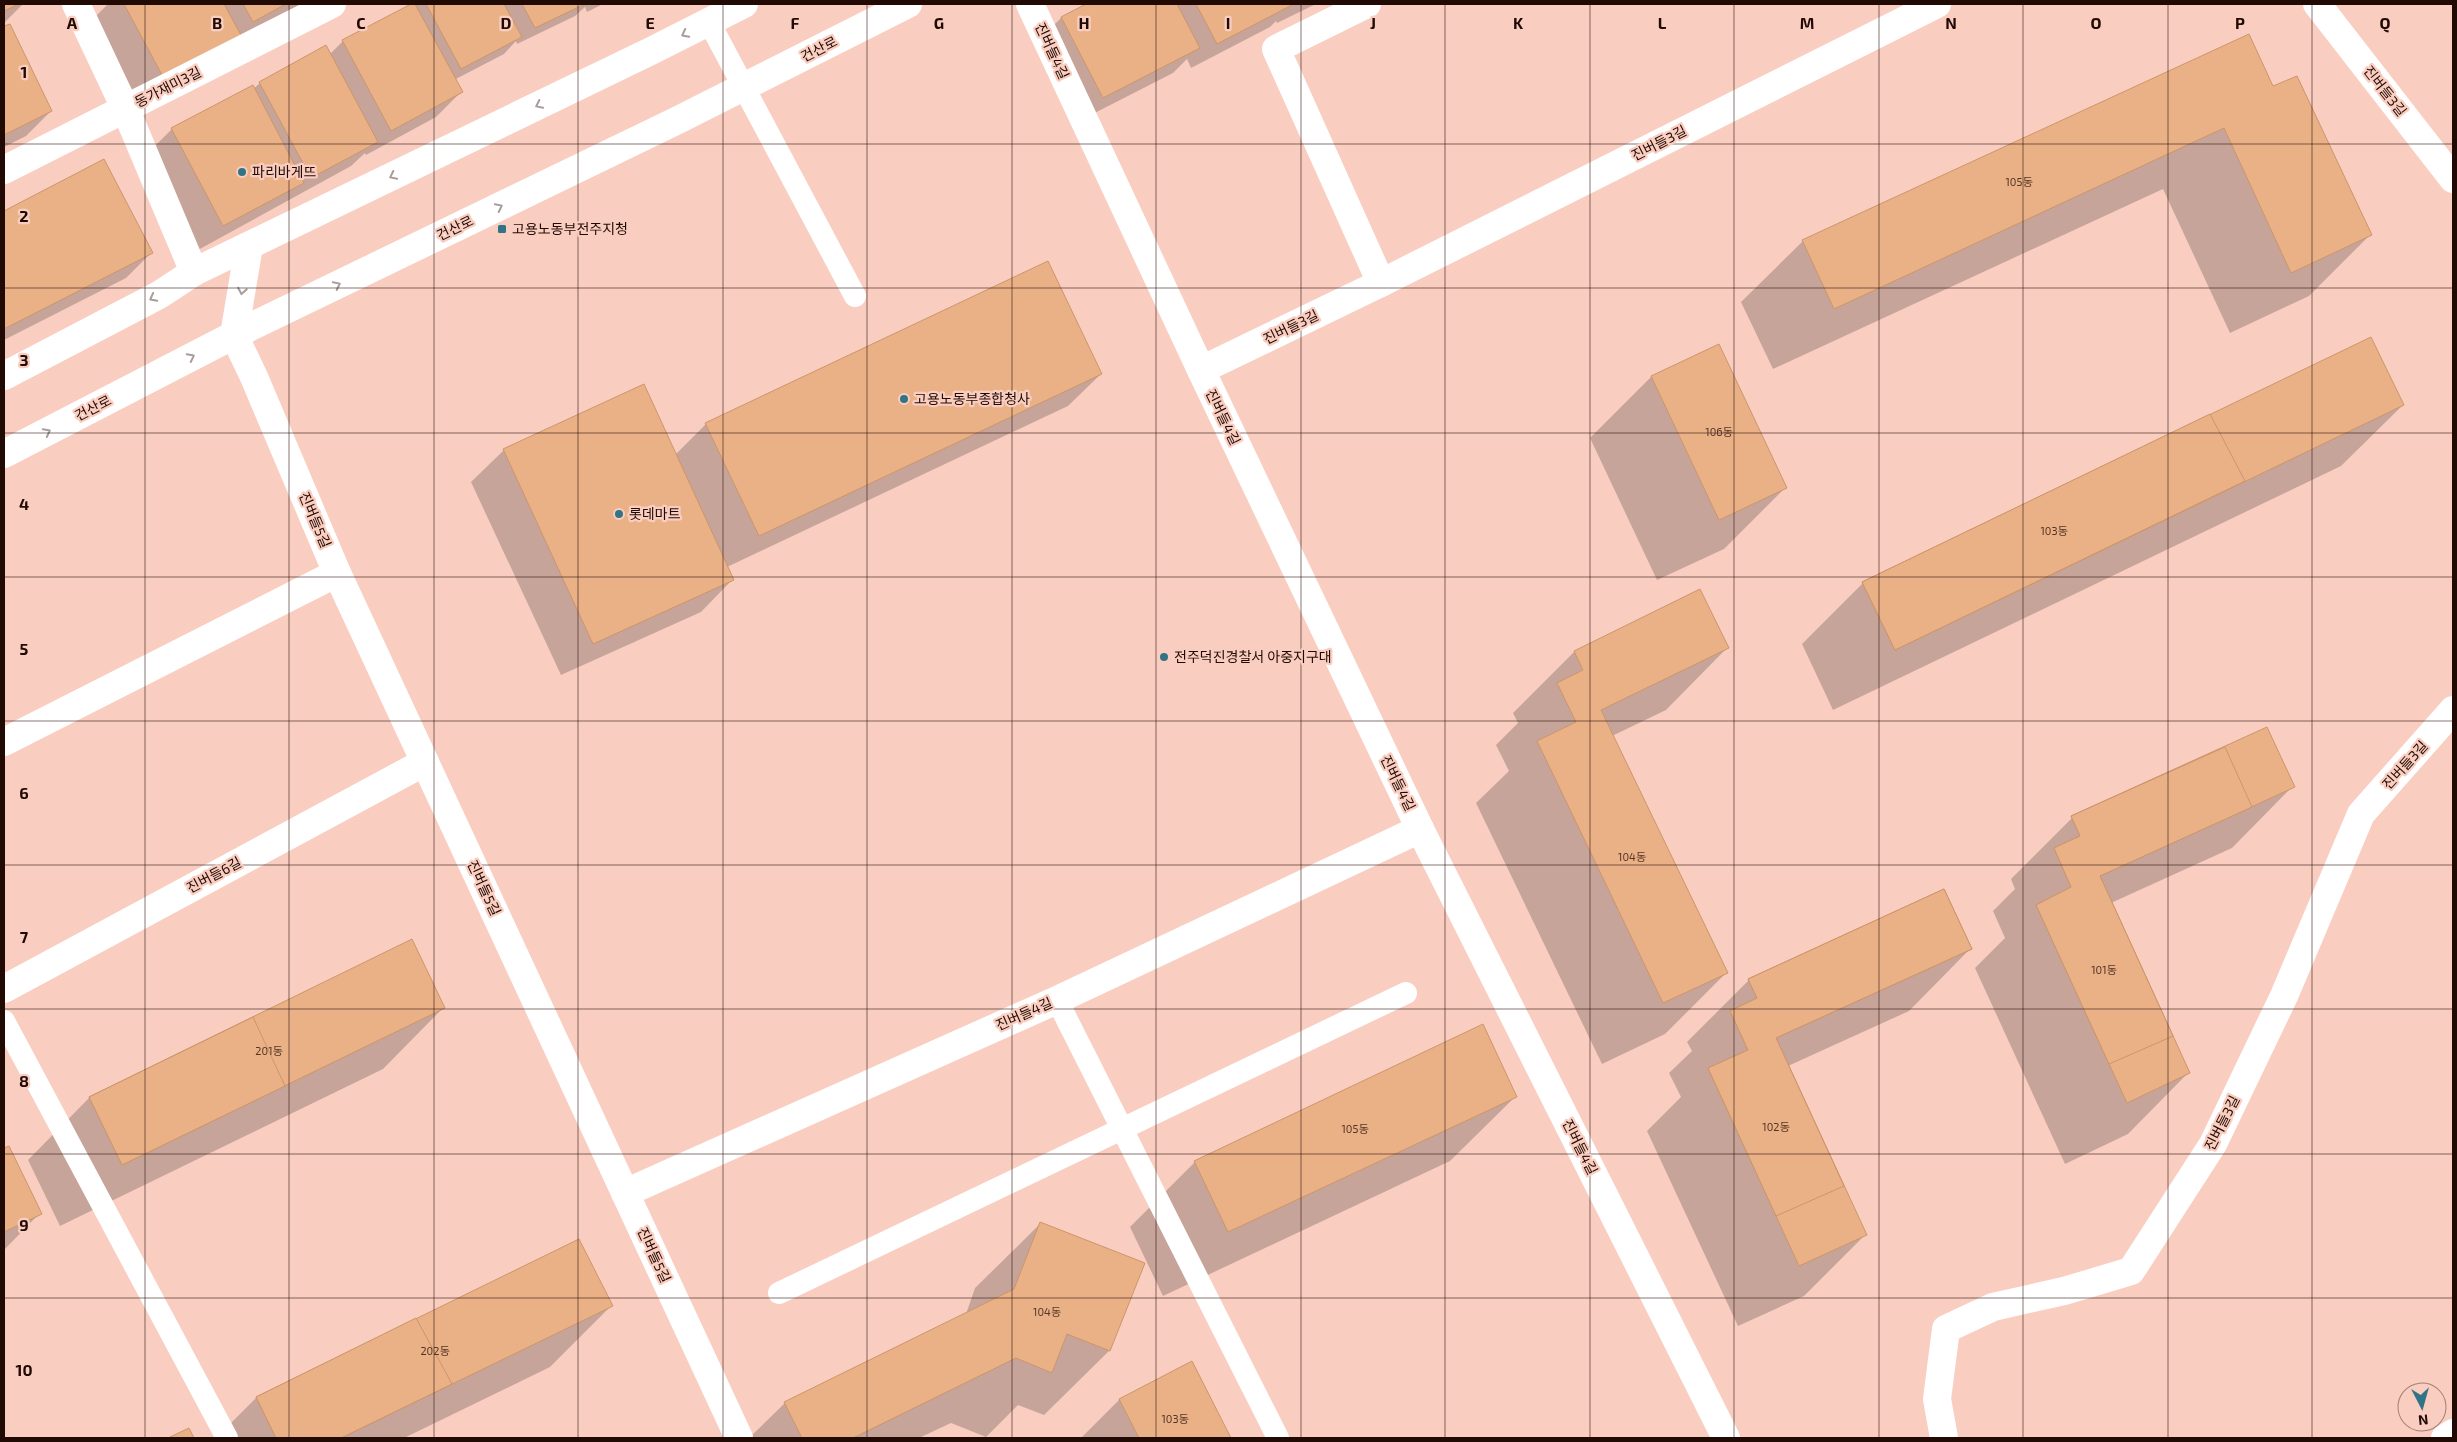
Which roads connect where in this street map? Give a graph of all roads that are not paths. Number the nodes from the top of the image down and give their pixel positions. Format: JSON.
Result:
{"nodes":[{"id":1,"x":76,"y":4,"type":"edge"},
{"id":2,"x":332,"y":4,"type":"edge"},
{"id":3,"x":744,"y":4,"type":"edge"},
{"id":4,"x":908,"y":4,"type":"edge"},
{"id":5,"x":1030,"y":4,"type":"edge"},
{"id":6,"x":1367,"y":4,"type":"edge"},
{"id":7,"x":1937,"y":4,"type":"edge"},
{"id":8,"x":2316,"y":4,"type":"edge"},
{"id":9,"x":709,"y":22,"type":"junction"},
{"id":10,"x":744,"y":87,"type":"junction"},
{"id":11,"x":125,"y":108,"type":"junction"},
{"id":12,"x":4,"y":170,"type":"edge"},
{"id":13,"x":2453,"y":178,"type":"edge"},
{"id":14,"x":249,"y":246,"type":"junction"},
{"id":15,"x":194,"y":272,"type":"junction"},
{"id":16,"x":1381,"y":282,"type":"junction"},
{"id":17,"x":855,"y":296,"type":"dead end"},
{"id":18,"x":234,"y":335,"type":"junction"},
{"id":19,"x":1200,"y":370,"type":"junction"},
{"id":20,"x":4,"y":376,"type":"edge"},
{"id":21,"x":4,"y":454,"type":"edge"},
{"id":22,"x":337,"y":573,"type":"junction"},
{"id":23,"x":2453,"y":710,"type":"edge"},
{"id":24,"x":4,"y":742,"type":"edge"},
{"id":25,"x":425,"y":762,"type":"junction"},
{"id":26,"x":1420,"y":829,"type":"junction"},
{"id":27,"x":4,"y":989,"type":"edge"},
{"id":28,"x":1406,"y":993,"type":"dead end"},
{"id":29,"x":1057,"y":1000,"type":"junction"},
{"id":30,"x":4,"y":1021,"type":"edge"},
{"id":31,"x":1121,"y":1128,"type":"junction"},
{"id":32,"x":625,"y":1193,"type":"junction"},
{"id":33,"x":779,"y":1294,"type":"dead end"},
{"id":34,"x":2453,"y":1433,"type":"edge"},
{"id":35,"x":227,"y":1438,"type":"edge"},
{"id":36,"x":739,"y":1438,"type":"edge"},
{"id":37,"x":1278,"y":1438,"type":"edge"},
{"id":38,"x":1726,"y":1438,"type":"edge"},
{"id":39,"x":1944,"y":1438,"type":"edge"},
{"id":40,"x":2445,"y":1438,"type":"edge"}],
"edges":[{"from":1,"to":11,"type":"street"},
{"from":2,"to":11,"type":"street","name":"동가재미3길"},
{"from":3,"to":9,"type":"street"},
{"from":4,"to":10,"type":"street","name":"건산로"},
{"from":5,"to":19,"type":"street","name":"진버들4길"},
{"from":6,"to":16,"type":"street"},
{"from":7,"to":16,"type":"street","name":"진버들3길"},
{"from":8,"to":13,"type":"street","name":"진버들3길"},
{"from":9,"to":10,"type":"lane"},
{"from":9,"to":14,"type":"street","one_way":true},
{"from":10,"to":17,"type":"lane"},
{"from":18,"to":10,"type":"street","name":"건산로","one_way":true},
{"from":11,"to":12,"type":"street","name":"동가재미3길"},
{"from":11,"to":15,"type":"street"},
{"from":14,"to":15,"type":"street"},
{"from":14,"to":18,"type":"street","one_way":true},
{"from":15,"to":20,"type":"street","one_way":true},
{"from":16,"to":19,"type":"street","name":"진버들3길"},
{"from":21,"to":18,"type":"street","name":"건산로","one_way":true},
{"from":18,"to":22,"type":"street","name":"진버들5길"},
{"from":19,"to":26,"type":"street","name":"진버들4길"},
{"from":22,"to":24,"type":"street"},
{"from":22,"to":25,"type":"street","name":"진버들5길"},
{"from":23,"to":39,"type":"street","name":"진버들3길"},
{"from":25,"to":27,"type":"street","name":"진버들6길"},
{"from":25,"to":32,"type":"street","name":"진버들5길"},
{"from":26,"to":29,"type":"street","name":"진버들4길"},
{"from":26,"to":38,"type":"street","name":"진버들4길"},
{"from":28,"to":31,"type":"lane"},
{"from":29,"to":31,"type":"lane"},
{"from":29,"to":32,"type":"street","name":"진버들4길"},
{"from":30,"to":35,"type":"lane"},
{"from":31,"to":33,"type":"lane"},
{"from":31,"to":37,"type":"lane"},
{"from":32,"to":36,"type":"street","name":"진버들5길"},
{"from":34,"to":40,"type":"street"}]}
